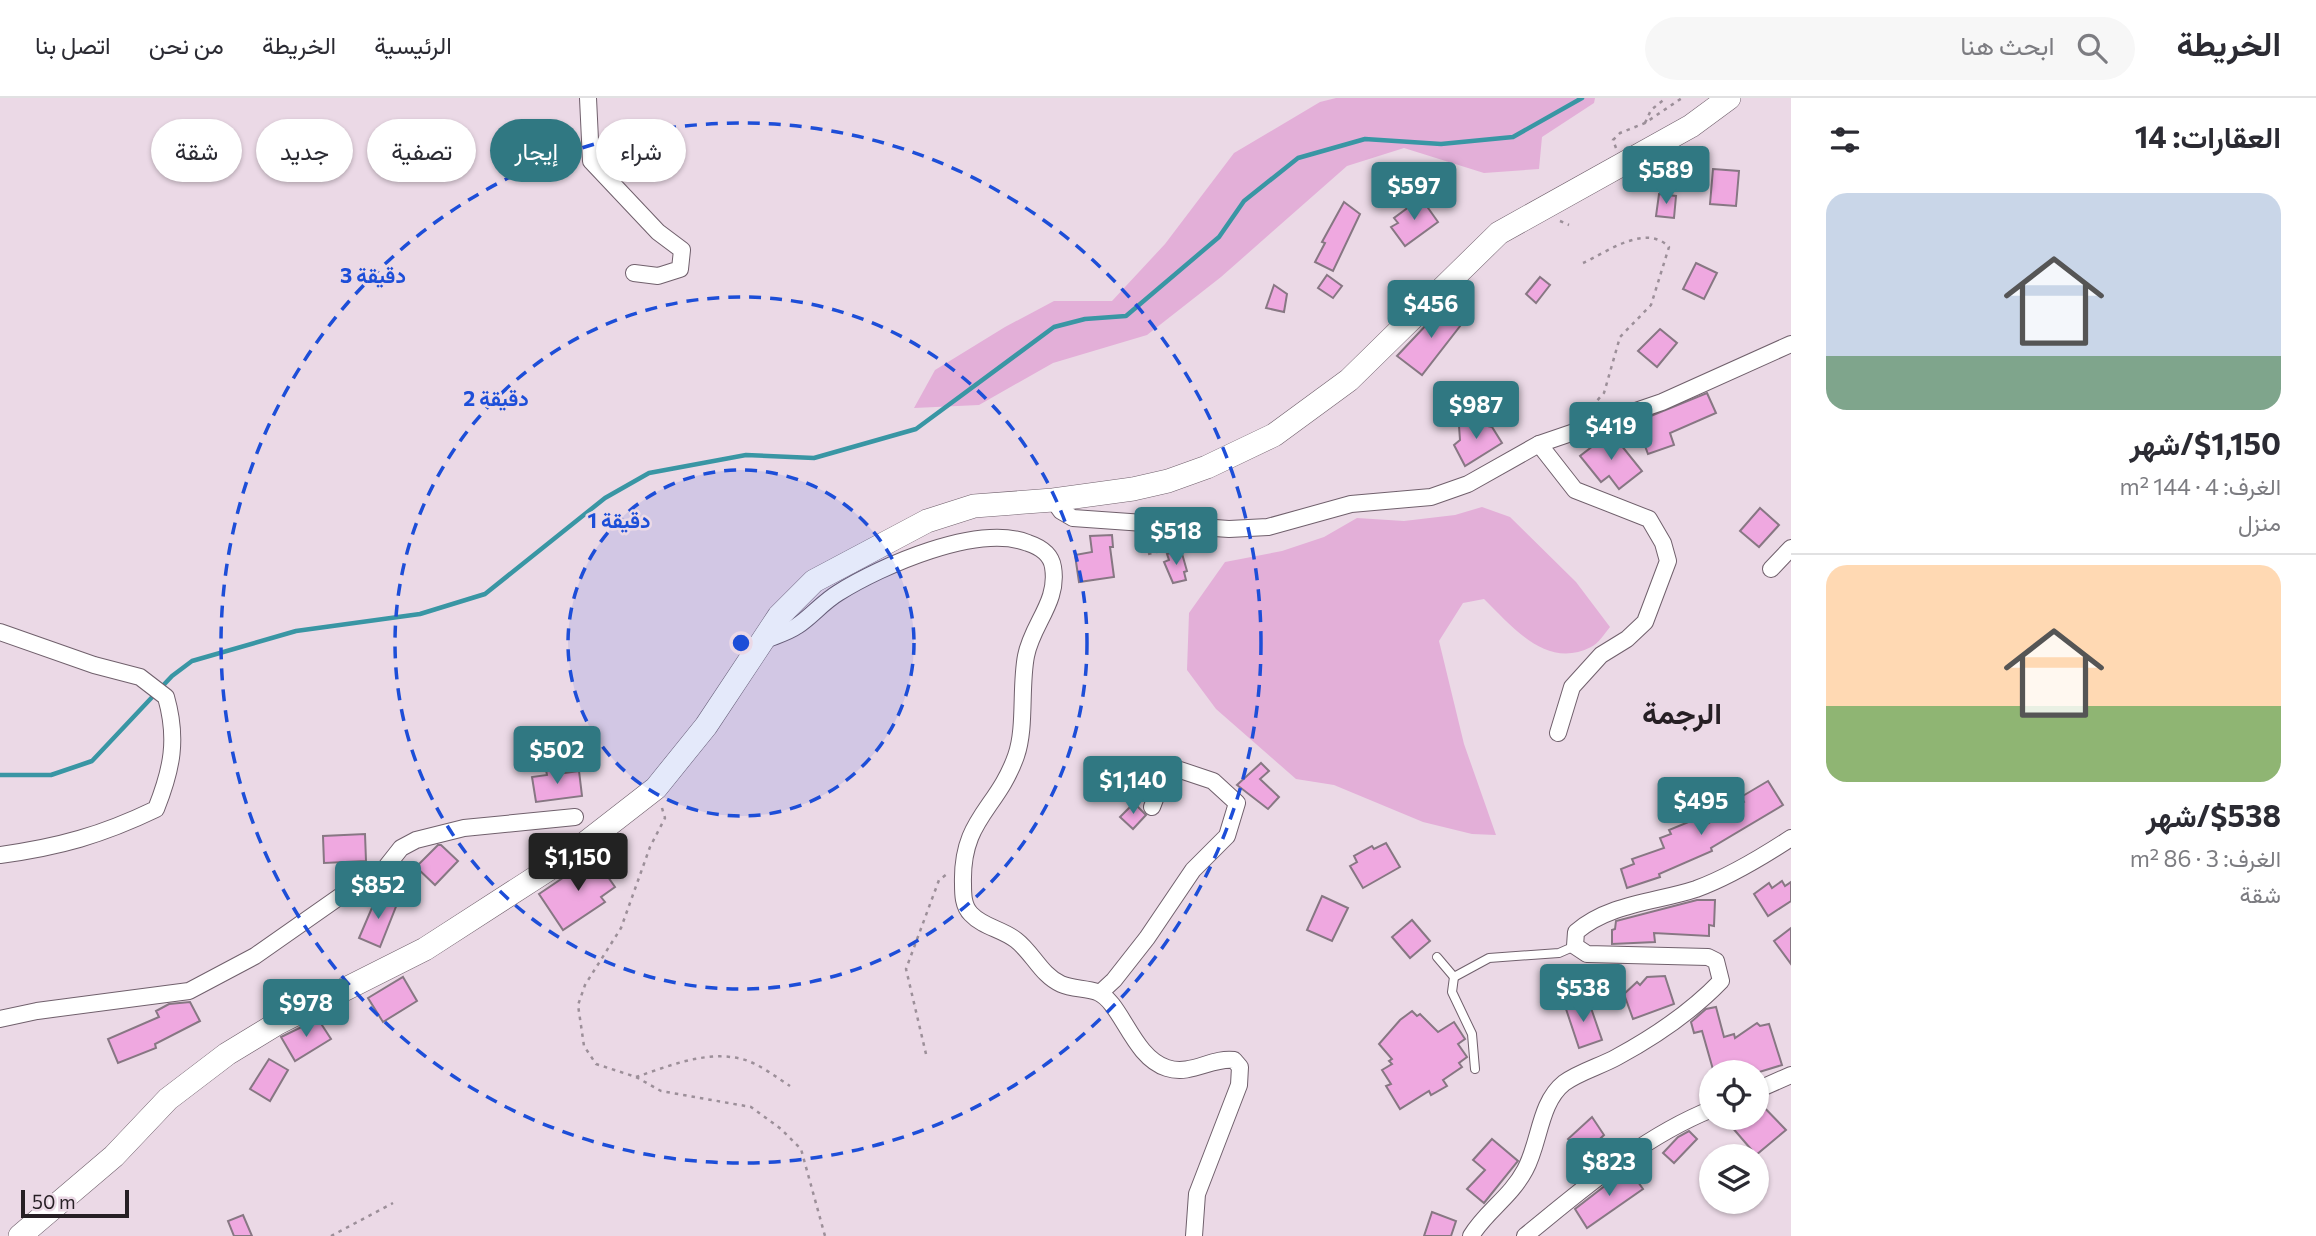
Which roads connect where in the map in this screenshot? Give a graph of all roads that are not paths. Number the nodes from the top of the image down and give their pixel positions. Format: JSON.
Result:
{"nodes":[{"id":1,"x":588,"y":98,"type":"edge"},
{"id":2,"x":1729,"y":98,"type":"edge"},
{"id":3,"x":634,"y":273,"type":"dead end"},
{"id":4,"x":1791,"y":344,"type":"edge"},
{"id":5,"x":1539,"y":444,"type":"junction"},
{"id":6,"x":1053,"y":500,"type":"junction"},
{"id":7,"x":1791,"y":548,"type":"edge"},
{"id":8,"x":1771,"y":569,"type":"dead end"},
{"id":9,"x":0,"y":632,"type":"edge"},
{"id":10,"x":763,"y":641,"type":"junction"},
{"id":11,"x":1558,"y":733,"type":"dead end"},
{"id":12,"x":1152,"y":807,"type":"dead end"},
{"id":13,"x":575,"y":817,"type":"dead end"},
{"id":14,"x":1791,"y":838,"type":"edge"},
{"id":15,"x":0,"y":855,"type":"edge"},
{"id":16,"x":1574,"y":946,"type":"junction"},
{"id":17,"x":1437,"y":957,"type":"dead end"},
{"id":18,"x":1454,"y":976,"type":"junction"},
{"id":19,"x":1100,"y":993,"type":"junction"},
{"id":20,"x":0,"y":1019,"type":"edge"},
{"id":21,"x":1475,"y":1069,"type":"dead end"},
{"id":22,"x":1791,"y":1075,"type":"edge"},
{"id":23,"x":1769,"y":1085,"type":"edge"},
{"id":24,"x":1699,"y":1114,"type":"edge"},
{"id":25,"x":20,"y":1236,"type":"edge"},
{"id":26,"x":1194,"y":1236,"type":"edge"},
{"id":27,"x":1471,"y":1236,"type":"edge"},
{"id":28,"x":1525,"y":1236,"type":"edge"}],
"edges":[{"from":1,"to":3,"type":"street"},
{"from":2,"to":6,"type":"main road"},
{"from":4,"to":5,"type":"street"},
{"from":5,"to":6,"type":"street"},
{"from":5,"to":11,"type":"street"},
{"from":6,"to":10,"type":"main road"},
{"from":7,"to":8,"type":"street"},
{"from":9,"to":15,"type":"street"},
{"from":10,"to":19,"type":"street"},
{"from":10,"to":25,"type":"main road"},
{"from":12,"to":19,"type":"street"},
{"from":13,"to":20,"type":"street"},
{"from":14,"to":16,"type":"street"},
{"from":16,"to":18,"type":"lane"},
{"from":16,"to":27,"type":"street"},
{"from":17,"to":18,"type":"lane"},
{"from":18,"to":21,"type":"lane"},
{"from":19,"to":26,"type":"street"},
{"from":22,"to":23,"type":"street"},
{"from":24,"to":28,"type":"street"}]}
